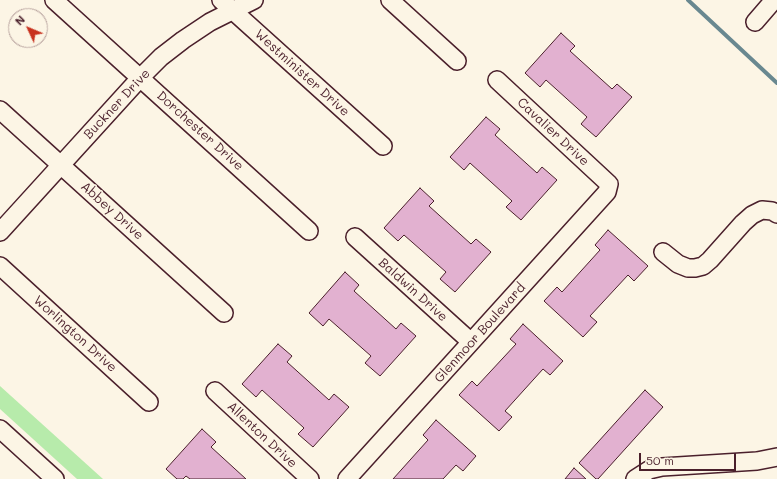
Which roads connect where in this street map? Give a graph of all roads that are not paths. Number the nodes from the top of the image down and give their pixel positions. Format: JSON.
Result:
{"nodes":[{"id":1,"x":54,"y":0,"type":"edge"},
{"id":2,"x":254,"y":0,"type":"edge"},
{"id":3,"x":390,"y":0,"type":"edge"},
{"id":4,"x":774,"y":0,"type":"edge"},
{"id":5,"x":226,"y":5,"type":"edge"},
{"id":6,"x":755,"y":22,"type":"dead end"},
{"id":7,"x":457,"y":62,"type":"dead end"},
{"id":8,"x":140,"y":77,"type":"junction"},
{"id":9,"x":497,"y":80,"type":"dead end"},
{"id":10,"x":0,"y":110,"type":"edge"},
{"id":11,"x":383,"y":146,"type":"dead end"},
{"id":12,"x":61,"y":164,"type":"junction"},
{"id":13,"x":609,"y":184,"type":"joint"},
{"id":14,"x":777,"y":214,"type":"edge"},
{"id":15,"x":309,"y":231,"type":"dead end"},
{"id":16,"x":0,"y":232,"type":"edge"},
{"id":17,"x":355,"y":237,"type":"dead end"},
{"id":18,"x":663,"y":252,"type":"dead end"},
{"id":19,"x":0,"y":266,"type":"edge"},
{"id":20,"x":224,"y":313,"type":"dead end"},
{"id":21,"x":471,"y":342,"type":"junction"},
{"id":22,"x":215,"y":391,"type":"dead end"},
{"id":23,"x":149,"y":402,"type":"dead end"},
{"id":24,"x":0,"y":429,"type":"edge"},
{"id":25,"x":777,"y":457,"type":"edge"},
{"id":26,"x":55,"y":479,"type":"edge"},
{"id":27,"x":310,"y":479,"type":"edge"},
{"id":28,"x":347,"y":479,"type":"edge"},
{"id":29,"x":635,"y":479,"type":"edge"}],
"edges":[{"from":1,"to":8,"type":"street","name":"Dorchester Drive"},
{"from":2,"to":5,"type":"street","name":"Buckner Drive"},
{"from":3,"to":7,"type":"street"},
{"from":4,"to":6,"type":"street"},
{"from":5,"to":8,"type":"street","name":"Buckner Drive"},
{"from":5,"to":11,"type":"street","name":"Westminister Drive"},
{"from":8,"to":12,"type":"street","name":"Buckner Drive"},
{"from":8,"to":15,"type":"street","name":"Dorchester Drive"},
{"from":9,"to":13,"type":"street","name":"Cavalier Drive"},
{"from":10,"to":12,"type":"street","name":"Abbey Drive"},
{"from":12,"to":16,"type":"street","name":"Buckner Drive"},
{"from":12,"to":20,"type":"street","name":"Abbey Drive"},
{"from":13,"to":21,"type":"street","name":"Glenmoor Boulevard"},
{"from":14,"to":18,"type":"street"},
{"from":17,"to":21,"type":"street","name":"Baldwin Drive"},
{"from":19,"to":23,"type":"street","name":"Worlington Drive"},
{"from":21,"to":28,"type":"street","name":"Glenmoor Boulevard"},
{"from":22,"to":27,"type":"street","name":"Allenton Drive"},
{"from":24,"to":26,"type":"street"},
{"from":25,"to":29,"type":"street"}]}
